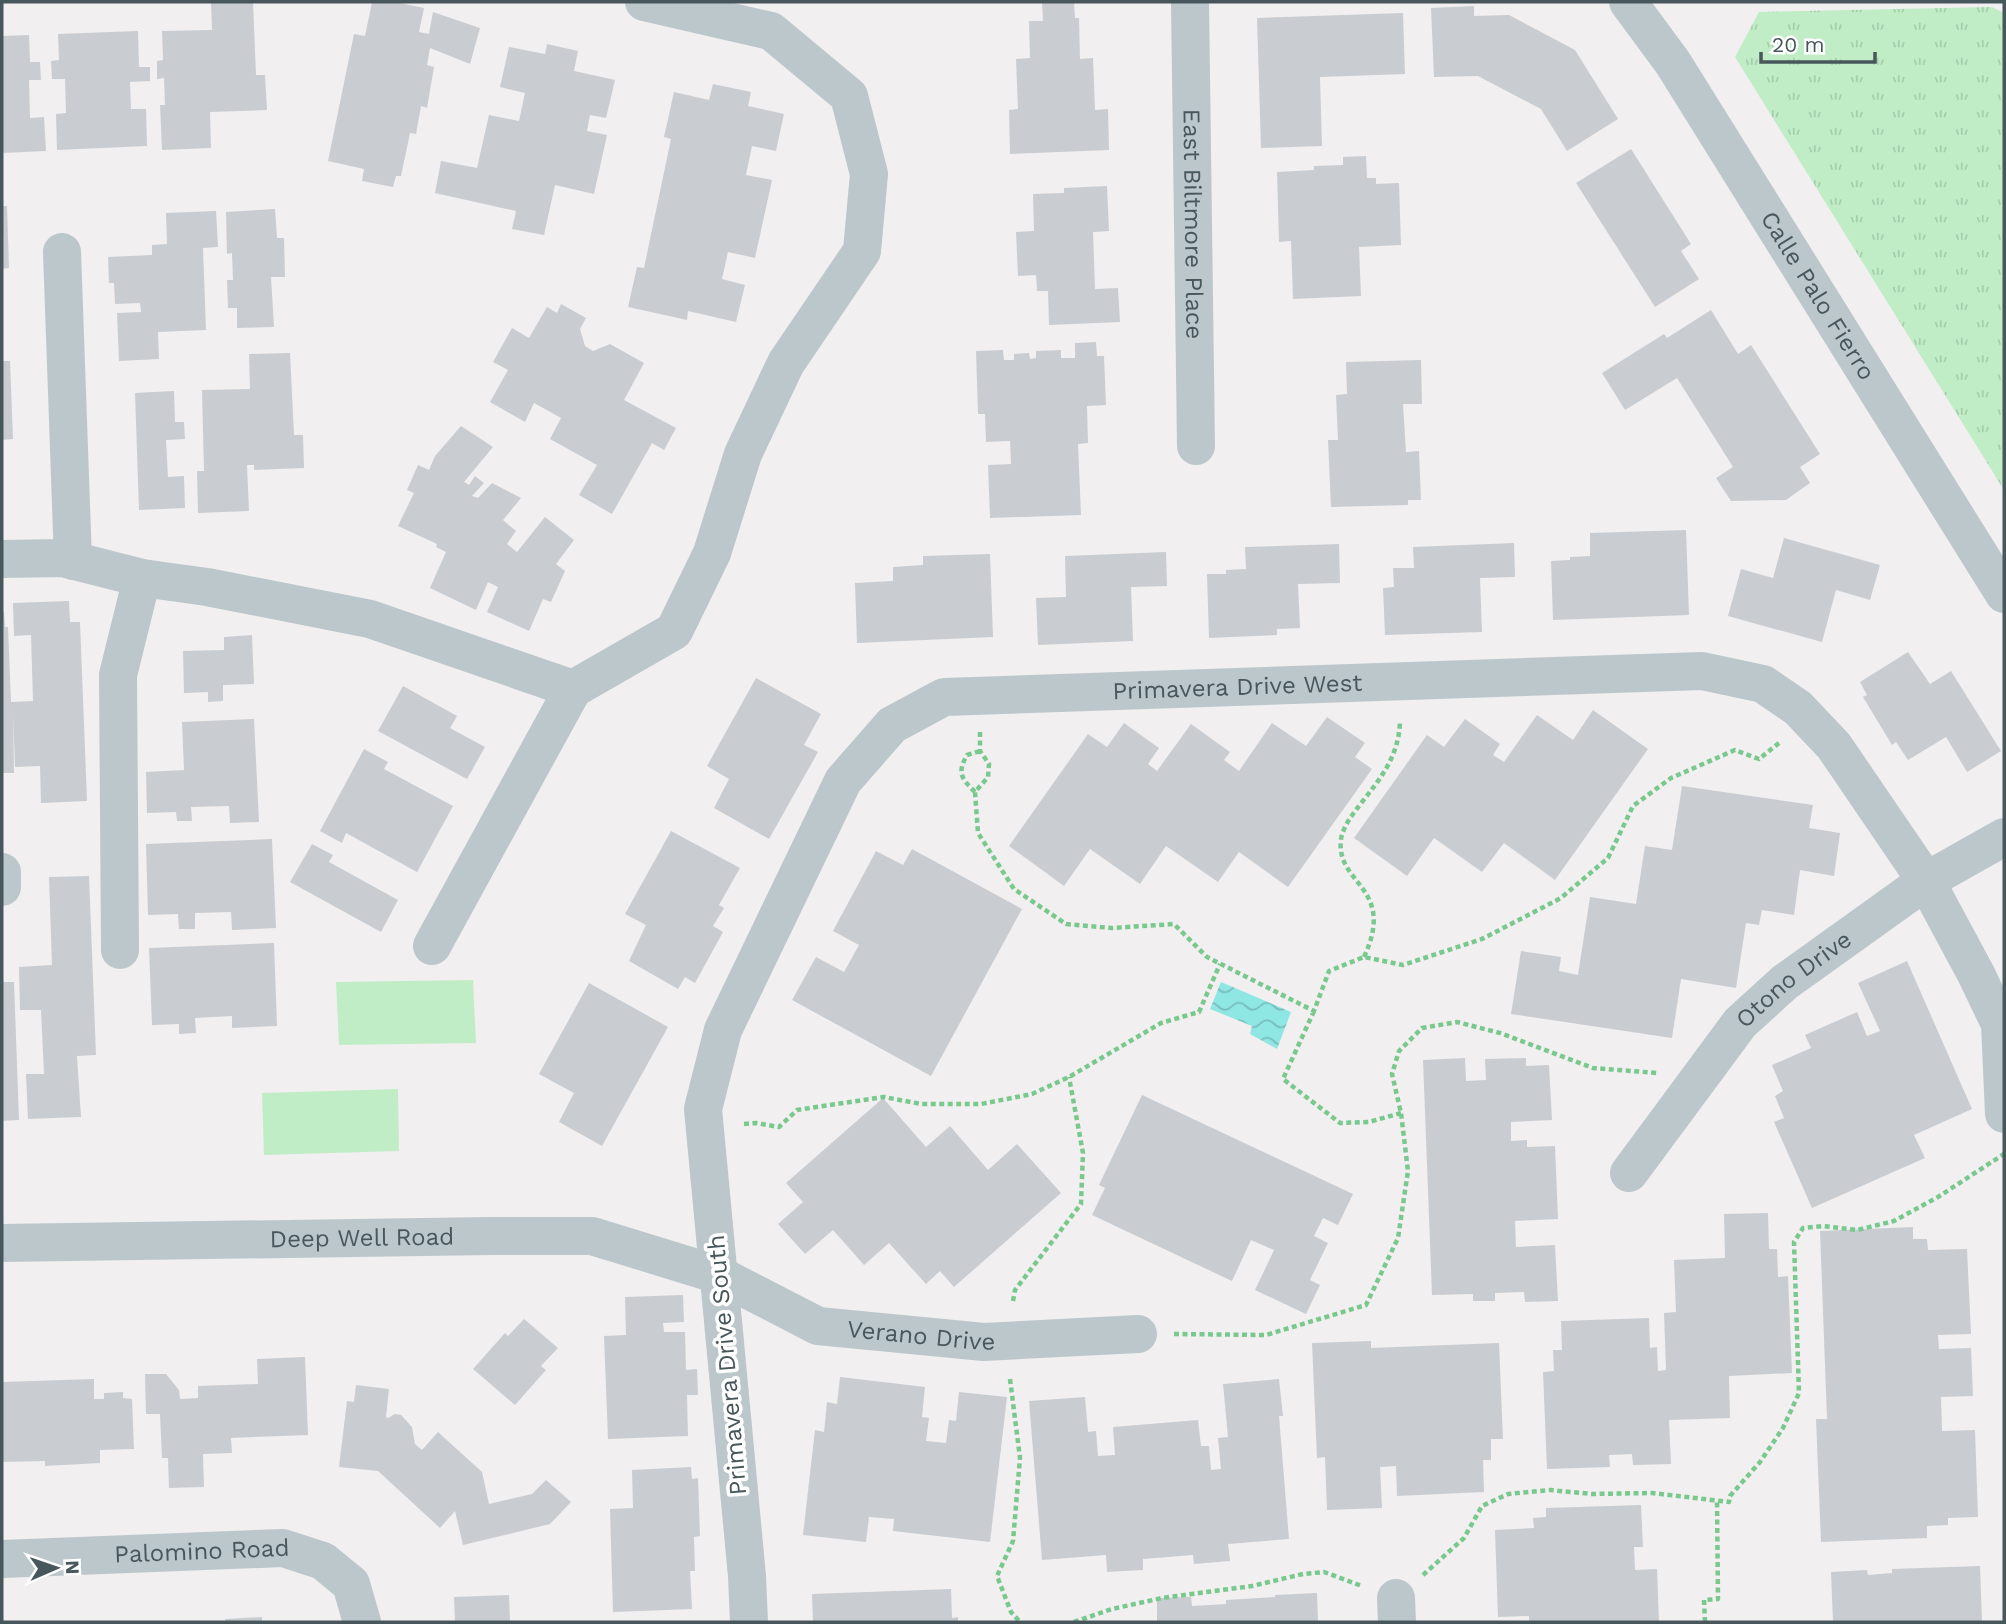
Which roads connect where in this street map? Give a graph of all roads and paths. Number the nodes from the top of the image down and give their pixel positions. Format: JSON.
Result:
{"nodes":[{"id":1,"x":644,"y":2,"type":"edge"},
{"id":2,"x":1190,"y":2,"type":"edge"},
{"id":3,"x":1628,"y":2,"type":"edge"},
{"id":4,"x":62,"y":252,"type":"dead end"},
{"id":5,"x":1196,"y":446,"type":"dead end"},
{"id":6,"x":2,"y":559,"type":"edge"},
{"id":7,"x":73,"y":561,"type":"junction"},
{"id":8,"x":142,"y":578,"type":"junction"},
{"id":9,"x":2004,"y":594,"type":"edge"},
{"id":10,"x":1399,"y":682,"type":"junction"},
{"id":11,"x":573,"y":689,"type":"junction"},
{"id":12,"x":981,"y":696,"type":"junction"},
{"id":13,"x":1813,"y":724,"type":"junction"},
{"id":14,"x":980,"y":751,"type":"junction"},
{"id":15,"x":975,"y":792,"type":"junction"},
{"id":16,"x":2004,"y":837,"type":"edge"},
{"id":17,"x":2,"y":872,"type":"edge"},
{"id":18,"x":1926,"y":881,"type":"junction"},
{"id":19,"x":2,"y":887,"type":"edge"},
{"id":20,"x":432,"y":946,"type":"dead end"},
{"id":21,"x":120,"y":950,"type":"dead end"},
{"id":22,"x":1364,"y":957,"type":"junction"},
{"id":23,"x":1220,"y":964,"type":"junction"},
{"id":24,"x":1314,"y":1011,"type":"junction"},
{"id":25,"x":1695,"y":1085,"type":"junction"},
{"id":26,"x":1401,"y":1113,"type":"junction"},
{"id":27,"x":2004,"y":1114,"type":"edge"},
{"id":28,"x":704,"y":1118,"type":"junction"},
{"id":29,"x":2004,"y":1154,"type":"edge"},
{"id":30,"x":1629,"y":1173,"type":"dead end"},
{"id":31,"x":2,"y":1243,"type":"edge"},
{"id":32,"x":719,"y":1275,"type":"junction"},
{"id":33,"x":1138,"y":1334,"type":"joint"},
{"id":34,"x":1717,"y":1501,"type":"junction"},
{"id":35,"x":2,"y":1559,"type":"edge"},
{"id":36,"x":1396,"y":1610,"type":"edge"},
{"id":37,"x":362,"y":1622,"type":"edge"},
{"id":38,"x":749,"y":1622,"type":"edge"},
{"id":39,"x":1074,"y":1622,"type":"edge"},
{"id":40,"x":1705,"y":1622,"type":"edge"}],
"edges":[{"from":1,"to":11,"type":"street"},
{"from":2,"to":5,"type":"street","name":"East Biltmore Place"},
{"from":3,"to":9,"type":"street","name":"Calle Palo Fierro"},
{"from":4,"to":7,"type":"street"},
{"from":6,"to":7,"type":"street"},
{"from":7,"to":8,"type":"street"},
{"from":8,"to":11,"type":"street"},
{"from":8,"to":21,"type":"street"},
{"from":10,"to":12,"type":"street","name":"Primavera Drive West"},
{"from":10,"to":13,"type":"street","name":"Primavera Drive West"},
{"from":10,"to":22,"type":"path"},
{"from":11,"to":20,"type":"street"},
{"from":12,"to":14,"type":"path"},
{"from":12,"to":28,"type":"street","name":"Primavera Drive West"},
{"from":13,"to":18,"type":"street","name":"Primavera Drive West"},
{"from":13,"to":22,"type":"path"},
{"from":14,"to":15,"type":"path"},
{"from":14,"to":15,"type":"path"},
{"from":15,"to":23,"type":"path"},
{"from":16,"to":18,"type":"street","name":"Otono Drive"},
{"from":17,"to":19,"type":"street"},
{"from":18,"to":25,"type":"street","name":"Otono Drive"},
{"from":18,"to":27,"type":"street","name":"Primavera Drive West"},
{"from":22,"to":24,"type":"path"},
{"from":23,"to":24,"type":"path"},
{"from":23,"to":28,"type":"path"},
{"from":24,"to":26,"type":"path"},
{"from":25,"to":26,"type":"path"},
{"from":25,"to":30,"type":"street","name":"Otono Drive"},
{"from":26,"to":33,"type":"path"},
{"from":28,"to":32,"type":"street","name":"Primavera Drive South"},
{"from":29,"to":34,"type":"path"},
{"from":31,"to":32,"type":"street","name":"Deep Well Road"},
{"from":32,"to":33,"type":"street","name":"Verano Drive"},
{"from":32,"to":38,"type":"street","name":"Primavera Drive South"},
{"from":34,"to":36,"type":"path"},
{"from":34,"to":40,"type":"path"},
{"from":35,"to":37,"type":"street","name":"Palomino Road"},
{"from":36,"to":39,"type":"path"}]}
